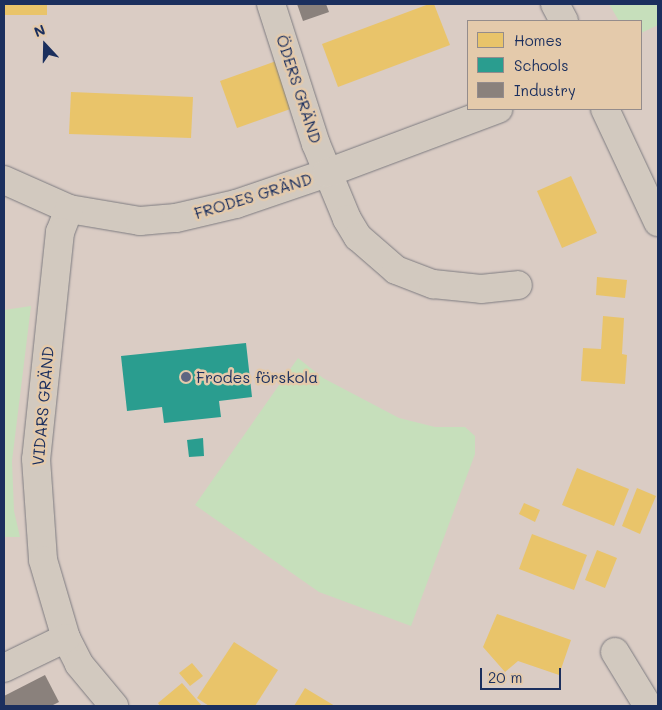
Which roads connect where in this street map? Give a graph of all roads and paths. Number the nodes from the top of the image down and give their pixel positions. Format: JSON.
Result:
{"nodes":[{"id":1,"x":271,"y":4,"type":"edge"},
{"id":2,"x":555,"y":4,"type":"edge"},
{"id":3,"x":563,"y":20,"type":"edge"},
{"id":4,"x":495,"y":110,"type":"edge"},
{"id":5,"x":605,"y":110,"type":"edge"},
{"id":6,"x":327,"y":174,"type":"junction"},
{"id":7,"x":4,"y":180,"type":"edge"},
{"id":8,"x":69,"y":209,"type":"junction"},
{"id":9,"x":658,"y":222,"type":"edge"},
{"id":10,"x":518,"y":285,"type":"dead end"},
{"id":11,"x":66,"y":638,"type":"junction"},
{"id":12,"x":615,"y":652,"type":"dead end"},
{"id":13,"x":4,"y":668,"type":"edge"},
{"id":14,"x":114,"y":706,"type":"edge"},
{"id":15,"x":648,"y":706,"type":"edge"}],
"edges":[{"from":1,"to":6,"type":"street","name":"ÖDERS GRÄND"},
{"from":2,"to":3,"type":"street"},
{"from":4,"to":6,"type":"street","name":"FRODES GRÄND"},
{"from":5,"to":9,"type":"street"},
{"from":6,"to":8,"type":"street","name":"FRODES GRÄND"},
{"from":6,"to":10,"type":"street","name":"ÖDERS GRÄND"},
{"from":7,"to":8,"type":"street","name":"FRODES GRÄND"},
{"from":8,"to":11,"type":"street","name":"VIDARS GRÄND"},
{"from":11,"to":13,"type":"street"},
{"from":11,"to":14,"type":"street","name":"VIDARS GRÄND"},
{"from":12,"to":15,"type":"street"}]}
